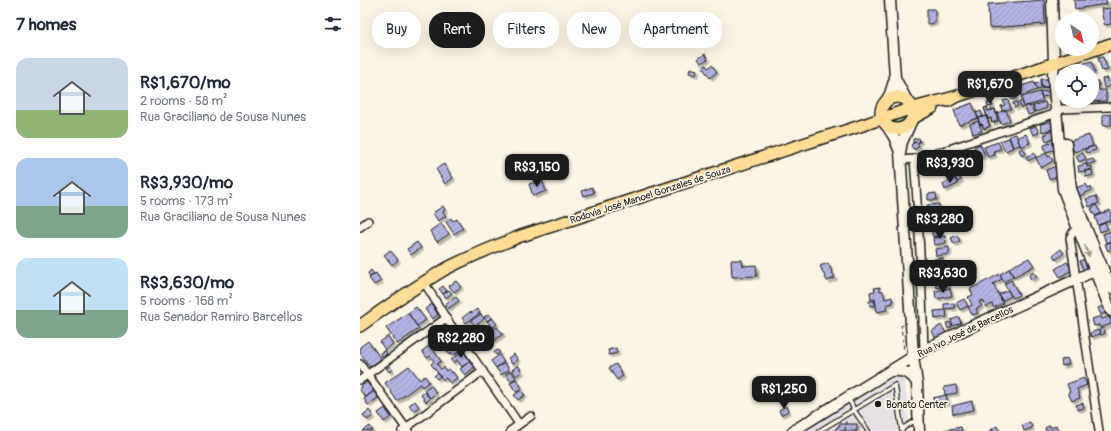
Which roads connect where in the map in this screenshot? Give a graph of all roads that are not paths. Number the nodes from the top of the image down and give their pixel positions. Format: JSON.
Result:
{"nodes":[{"id":1,"x":890,"y":0,"type":"edge"},
{"id":2,"x":1052,"y":0,"type":"edge"},
{"id":3,"x":1111,"y":44,"type":"edge"},
{"id":4,"x":1054,"y":63,"type":"junction"},
{"id":5,"x":895,"y":78,"type":"junction"},
{"id":6,"x":955,"y":97,"type":"junction"},
{"id":7,"x":883,"y":105,"type":"junction"},
{"id":8,"x":1111,"y":106,"type":"edge"},
{"id":9,"x":910,"y":110,"type":"junction"},
{"id":10,"x":1060,"y":111,"type":"junction"},
{"id":11,"x":885,"y":123,"type":"junction"},
{"id":12,"x":851,"y":129,"type":"junction"},
{"id":13,"x":900,"y":156,"type":"junction"},
{"id":14,"x":914,"y":159,"type":"junction"},
{"id":15,"x":368,"y":221,"type":"dead end"},
{"id":16,"x":360,"y":227,"type":"edge"},
{"id":17,"x":1081,"y":228,"type":"junction"},
{"id":18,"x":1098,"y":269,"type":"junction"},
{"id":19,"x":1077,"y":279,"type":"junction"},
{"id":20,"x":424,"y":282,"type":"junction"},
{"id":21,"x":1111,"y":288,"type":"edge"},
{"id":22,"x":1110,"y":307,"type":"edge"},
{"id":23,"x":446,"y":318,"type":"junction"},
{"id":24,"x":360,"y":326,"type":"edge"},
{"id":25,"x":924,"y":350,"type":"junction"},
{"id":26,"x":913,"y":356,"type":"junction"},
{"id":27,"x":360,"y":364,"type":"edge"},
{"id":28,"x":483,"y":371,"type":"junction"},
{"id":29,"x":892,"y":371,"type":"junction"},
{"id":30,"x":368,"y":374,"type":"junction"},
{"id":31,"x":360,"y":380,"type":"edge"},
{"id":32,"x":917,"y":384,"type":"junction"},
{"id":33,"x":847,"y":398,"type":"junction"},
{"id":34,"x":918,"y":400,"type":"junction"},
{"id":35,"x":854,"y":410,"type":"junction"},
{"id":36,"x":899,"y":410,"type":"junction"},
{"id":37,"x":531,"y":416,"type":"dead end"},
{"id":38,"x":918,"y":419,"type":"junction"},
{"id":39,"x":519,"y":424,"type":"junction"},
{"id":40,"x":405,"y":430,"type":"edge"},
{"id":41,"x":902,"y":430,"type":"edge"},
{"id":42,"x":510,"y":431,"type":"edge"},
{"id":43,"x":793,"y":431,"type":"edge"},
{"id":44,"x":819,"y":431,"type":"edge"},
{"id":45,"x":868,"y":431,"type":"edge"},
{"id":46,"x":919,"y":431,"type":"edge"},
{"id":47,"x":1099,"y":431,"type":"edge"}],
"edges":[{"from":1,"to":5,"type":"main road"},
{"from":2,"to":4,"type":"main road"},
{"from":3,"to":4,"type":"main road"},
{"from":4,"to":6,"type":"main road"},
{"from":4,"to":10,"type":"main road"},
{"from":5,"to":7,"type":"main road"},
{"from":5,"to":9,"type":"main road"},
{"from":6,"to":9,"type":"main road"},
{"from":6,"to":9,"type":"main road"},
{"from":7,"to":9,"type":"main road"},
{"from":7,"to":11,"type":"main road"},
{"from":7,"to":12,"type":"main road"},
{"from":8,"to":10,"type":"street"},
{"from":9,"to":11,"type":"main road"},
{"from":9,"to":11,"type":"main road"},
{"from":9,"to":13,"type":"main road"},
{"from":10,"to":14,"type":"street"},
{"from":10,"to":17,"type":"main road"},
{"from":11,"to":12,"type":"main road"},
{"from":11,"to":13,"type":"main road"},
{"from":12,"to":20,"type":"main road","name":"Rodovia José Manoel Gonzales de Souza"},
{"from":13,"to":14,"type":"street"},
{"from":13,"to":26,"type":"main road"},
{"from":14,"to":25,"type":"street"},
{"from":15,"to":16,"type":"street"},
{"from":17,"to":18,"type":"main road"},
{"from":17,"to":19,"type":"street"},
{"from":18,"to":19,"type":"main road","name":"Rua Ivo José de Barcellos"},
{"from":18,"to":21,"type":"main road"},
{"from":18,"to":22,"type":"main road"},
{"from":19,"to":25,"type":"main road","name":"Rua Ivo José de Barcellos"},
{"from":19,"to":47,"type":"street"},
{"from":20,"to":23,"type":"street"},
{"from":20,"to":24,"type":"main road","name":"Rodovia José Manoel Gonzales de Souza"},
{"from":23,"to":28,"type":"street"},
{"from":23,"to":30,"type":"street"},
{"from":25,"to":26,"type":"main road","name":"Rua Ivo José de Barcellos"},
{"from":26,"to":29,"type":"main road","name":"Rua Ivo José de Barcellos"},
{"from":26,"to":32,"type":"main road"},
{"from":27,"to":30,"type":"street"},
{"from":28,"to":39,"type":"street"},
{"from":28,"to":40,"type":"street"},
{"from":29,"to":32,"type":"main road"},
{"from":29,"to":33,"type":"main road","name":"Rua Ivo José de Barcellos"},
{"from":30,"to":31,"type":"street"},
{"from":30,"to":40,"type":"street"},
{"from":32,"to":34,"type":"main road"},
{"from":33,"to":35,"type":"lane"},
{"from":33,"to":43,"type":"main road","name":"Rua Ivo José de Barcellos"},
{"from":34,"to":36,"type":"lane"},
{"from":34,"to":38,"type":"main road"},
{"from":35,"to":36,"type":"lane"},
{"from":35,"to":44,"type":"lane"},
{"from":35,"to":45,"type":"lane"},
{"from":36,"to":41,"type":"lane"},
{"from":37,"to":39,"type":"street"},
{"from":38,"to":41,"type":"lane"},
{"from":38,"to":46,"type":"main road"},
{"from":39,"to":42,"type":"street"}]}
